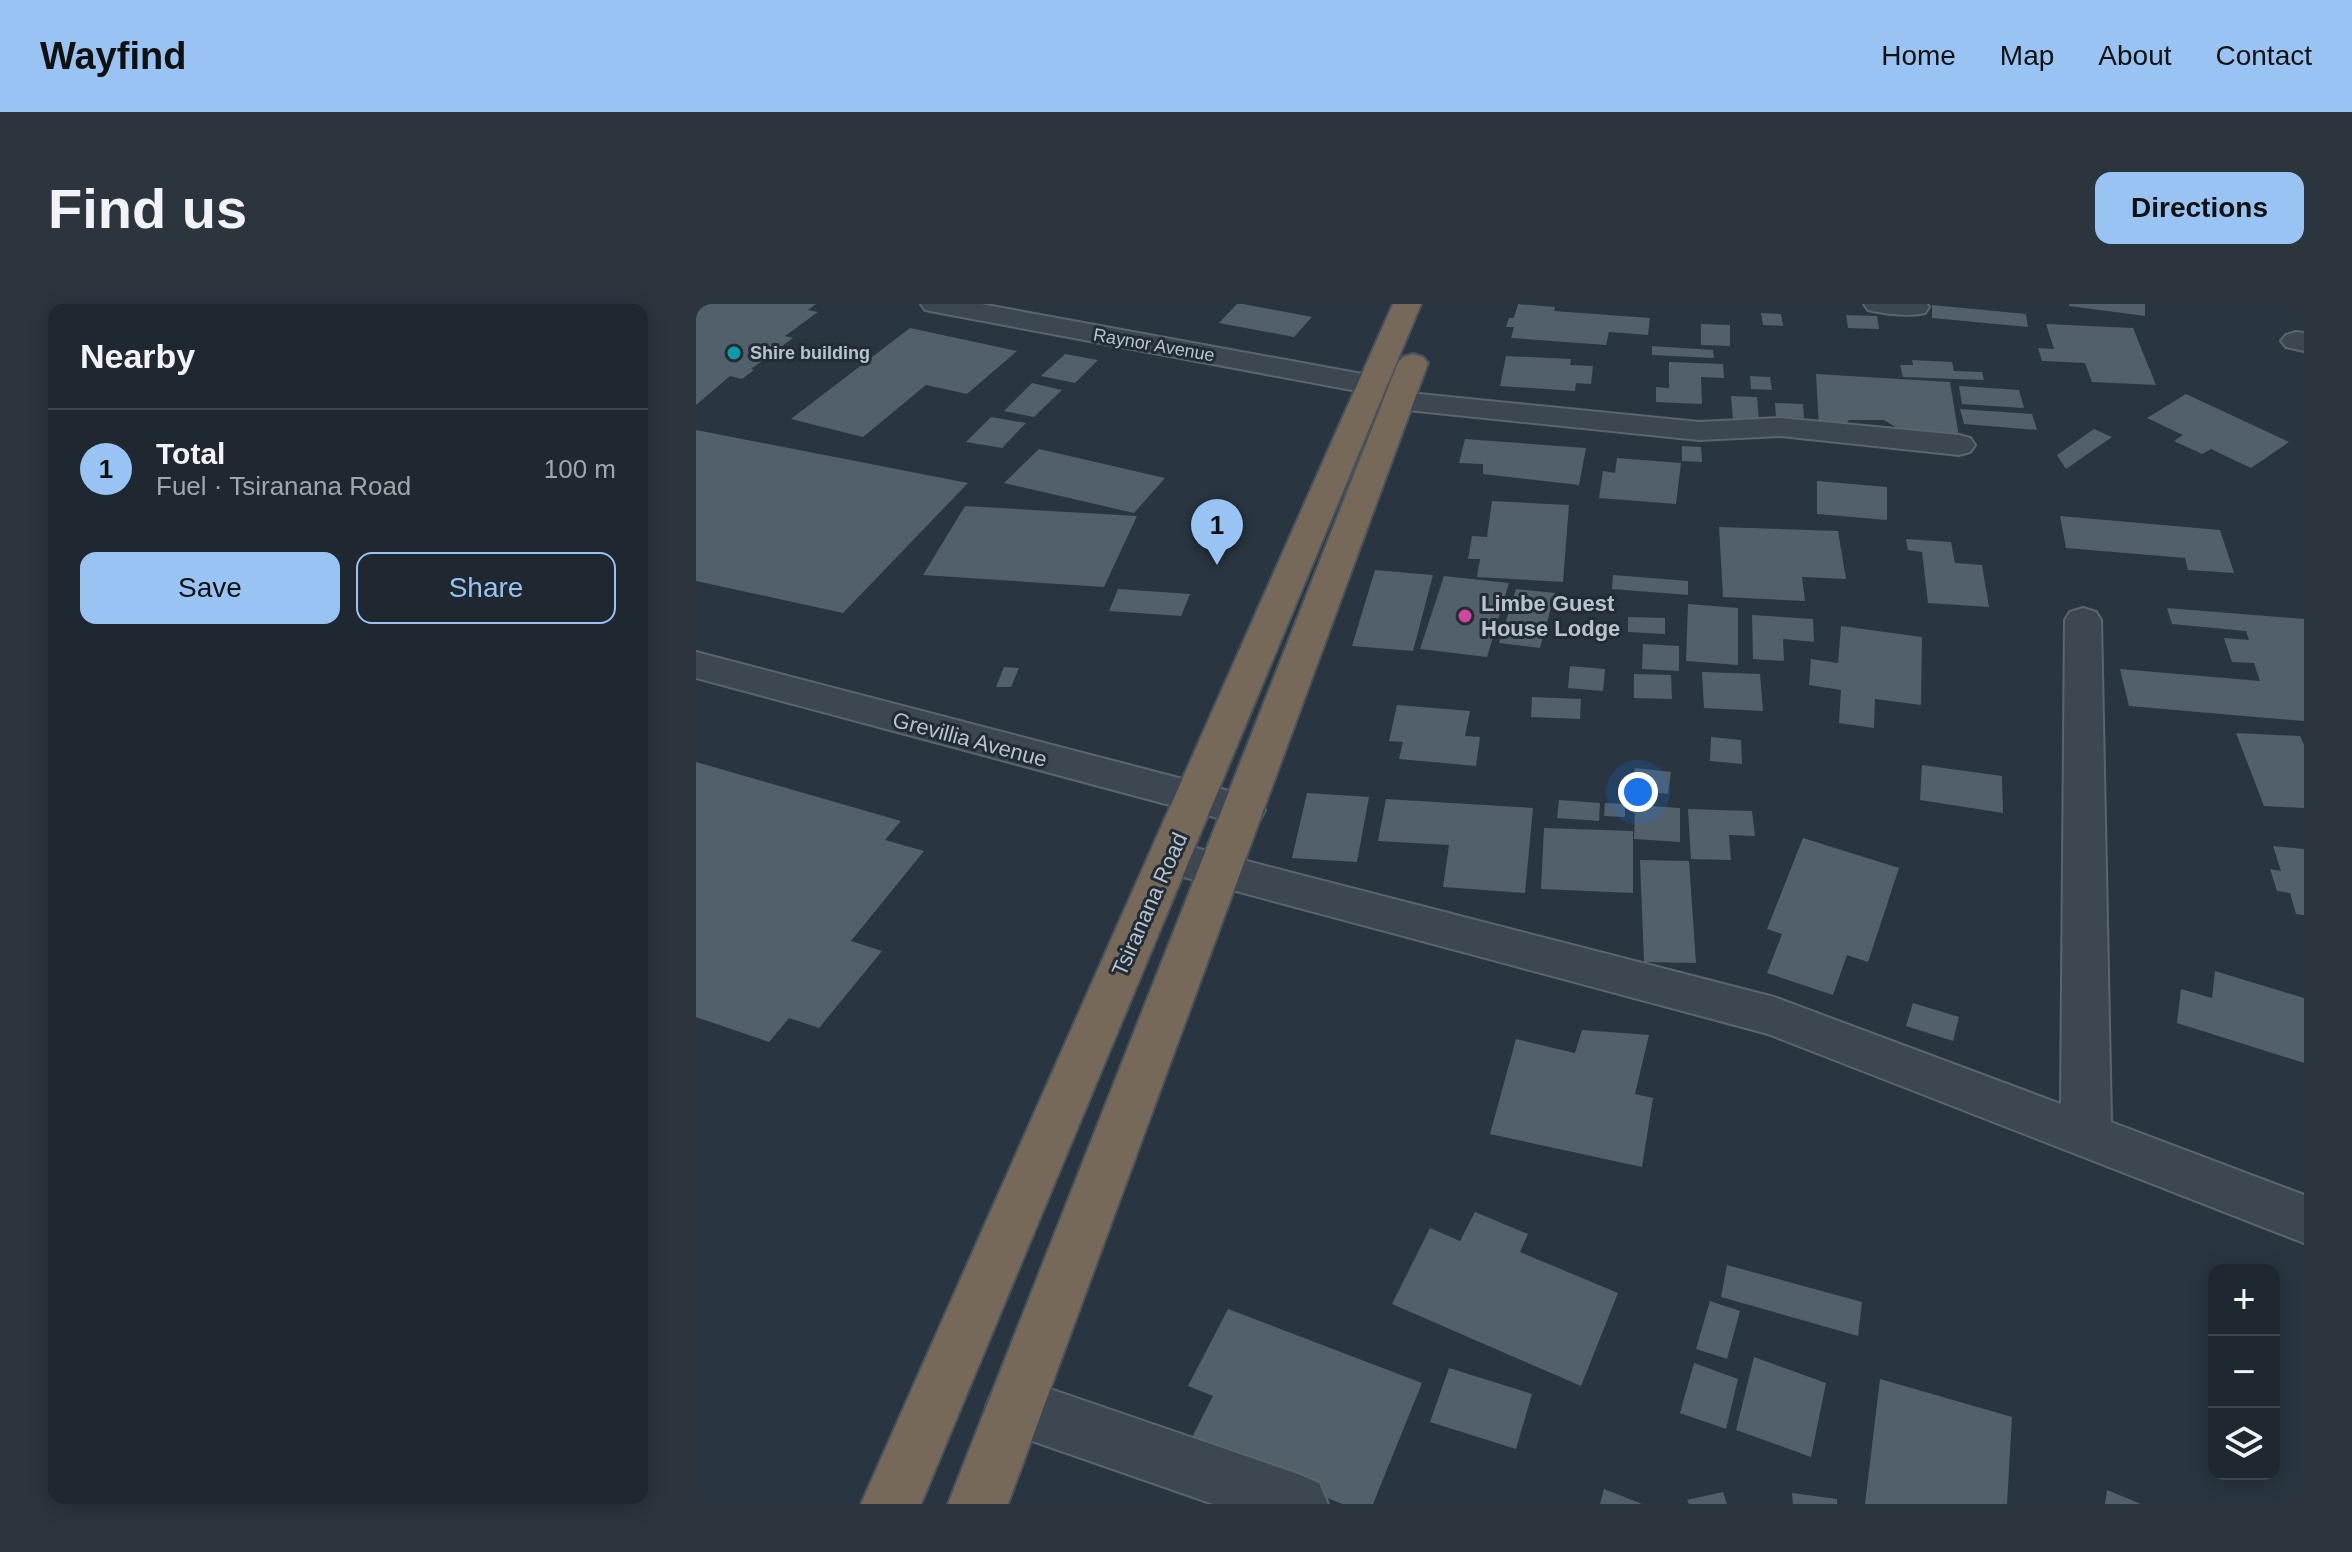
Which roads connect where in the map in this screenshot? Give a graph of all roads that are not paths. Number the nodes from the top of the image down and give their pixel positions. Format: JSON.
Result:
{"nodes":[{"id":1,"x":935,"y":304,"type":"edge"},
{"id":2,"x":1407,"y":304,"type":"edge"},
{"id":3,"x":1437,"y":304,"type":"edge"},
{"id":4,"x":1878,"y":304,"type":"edge"},
{"id":5,"x":1915,"y":307,"type":"dead end"},
{"id":6,"x":1386,"y":393,"type":"junction"},
{"id":7,"x":1959,"y":445,"type":"dead end"},
{"id":8,"x":2083,"y":620,"type":"dead end"},
{"id":9,"x":696,"y":665,"type":"edge"},
{"id":10,"x":1196,"y":798,"type":"junction"},
{"id":11,"x":1244,"y":810,"type":"junction"},
{"id":12,"x":1169,"y":857,"type":"junction"},
{"id":13,"x":1218,"y":872,"type":"junction"},
{"id":14,"x":2086,"y":1137,"type":"junction"},
{"id":15,"x":2304,"y":1219,"type":"edge"},
{"id":16,"x":1015,"y":1406,"type":"junction"},
{"id":17,"x":891,"y":1504,"type":"edge"},
{"id":18,"x":978,"y":1504,"type":"edge"},
{"id":19,"x":1298,"y":1504,"type":"edge"}],
"edges":[{"from":1,"to":6,"type":"street","name":"Raynor Avenue"},
{"from":2,"to":6,"type":"highway","name":"Tsiranana Road"},
{"from":3,"to":6,"type":"highway","name":"Tsiranana Road"},
{"from":4,"to":5,"type":"street"},
{"from":6,"to":7,"type":"street","name":"Raynor Avenue"},
{"from":6,"to":10,"type":"highway","name":"Tsiranana Road"},
{"from":6,"to":11,"type":"highway","name":"Tsiranana Road"},
{"from":8,"to":14,"type":"street"},
{"from":9,"to":10,"type":"street","name":"Grevillia Avenue"},
{"from":10,"to":11,"type":"street","name":"Grevillia Avenue"},
{"from":10,"to":12,"type":"highway","name":"Tsiranana Road"},
{"from":11,"to":13,"type":"highway","name":"Tsiranana Road"},
{"from":12,"to":13,"type":"street"},
{"from":12,"to":17,"type":"highway","name":"Tsiranana Road"},
{"from":13,"to":14,"type":"street"},
{"from":13,"to":16,"type":"highway","name":"Tsiranana Road"},
{"from":14,"to":15,"type":"street"},
{"from":16,"to":18,"type":"highway","name":"Tsiranana Road"},
{"from":16,"to":19,"type":"street"}]}
